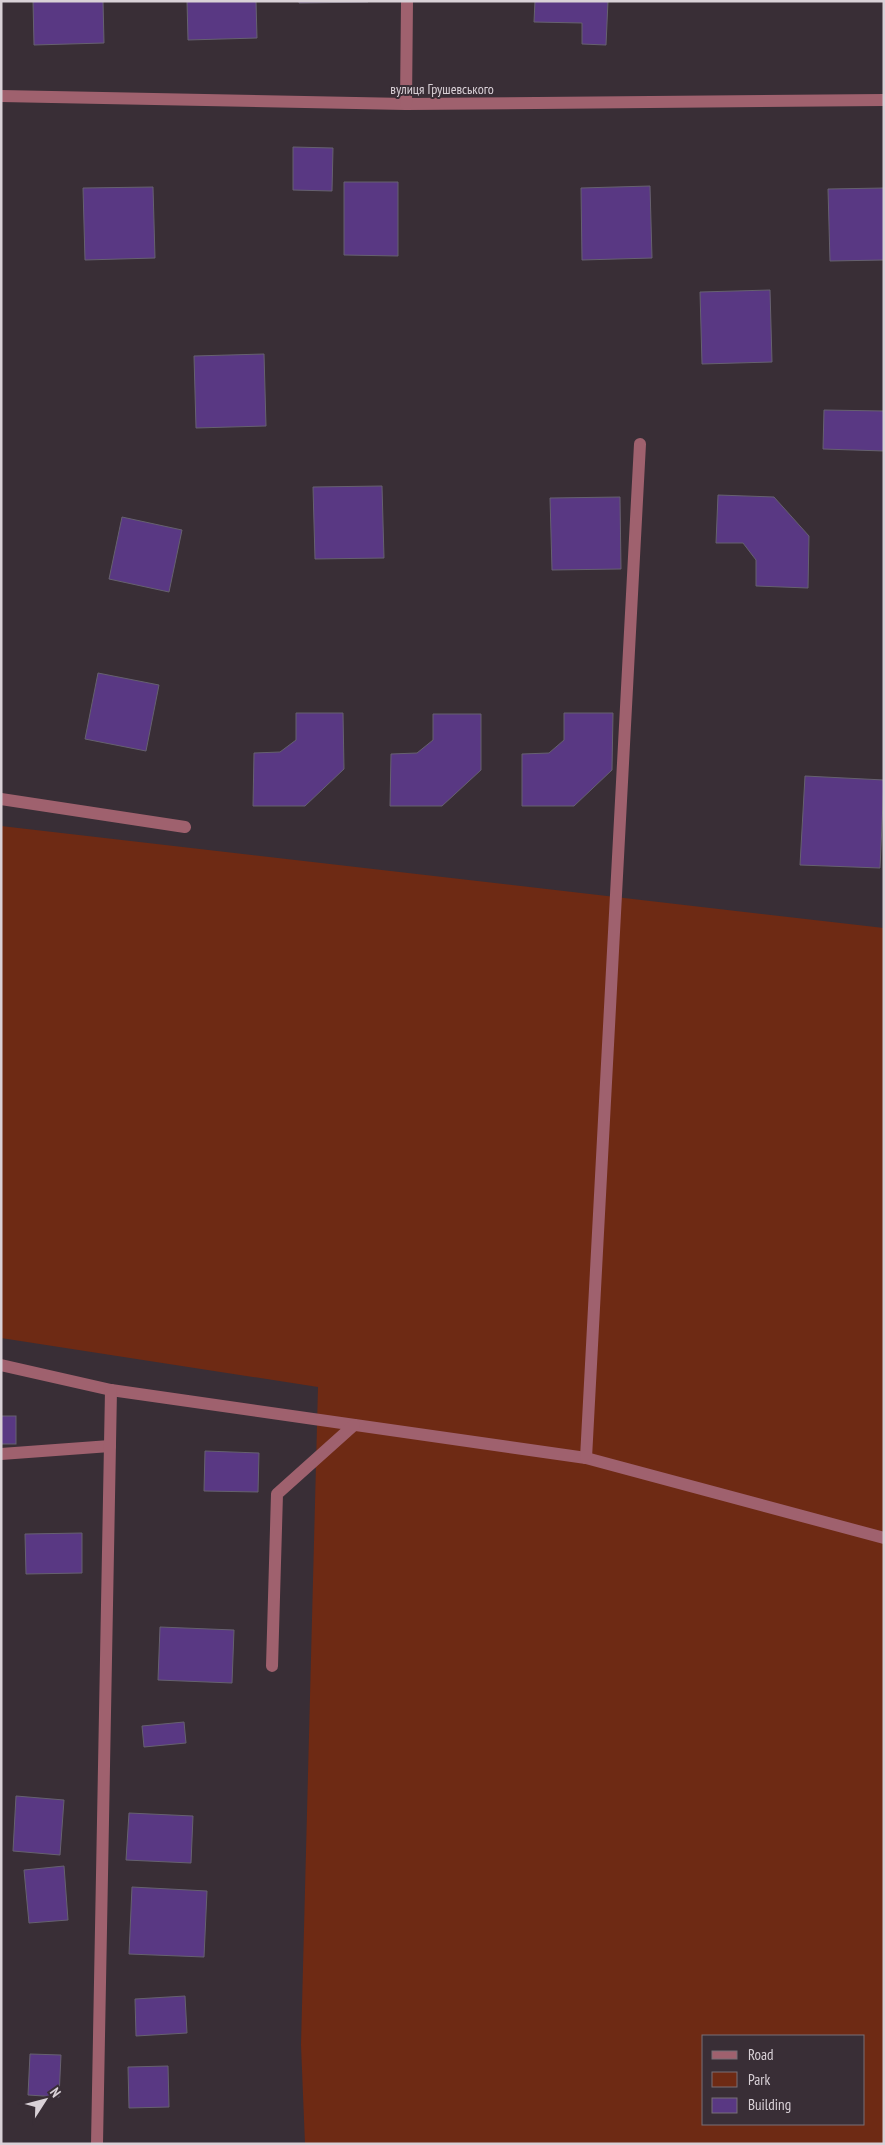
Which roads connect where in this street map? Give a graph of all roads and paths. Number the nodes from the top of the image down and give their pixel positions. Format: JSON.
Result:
{"nodes":[{"id":1,"x":408,"y":1,"type":"edge"},
{"id":2,"x":1,"y":96,"type":"edge"},
{"id":3,"x":884,"y":100,"type":"edge"},
{"id":4,"x":406,"y":104,"type":"junction"},
{"id":5,"x":640,"y":444,"type":"dead end"},
{"id":6,"x":1,"y":799,"type":"edge"},
{"id":7,"x":185,"y":827,"type":"dead end"},
{"id":8,"x":1,"y":1365,"type":"edge"},
{"id":9,"x":111,"y":1390,"type":"junction"},
{"id":10,"x":354,"y":1425,"type":"junction"},
{"id":11,"x":110,"y":1446,"type":"junction"},
{"id":12,"x":1,"y":1454,"type":"edge"},
{"id":13,"x":586,"y":1458,"type":"junction"},
{"id":14,"x":884,"y":1538,"type":"edge"},
{"id":15,"x":272,"y":1666,"type":"dead end"},
{"id":16,"x":96,"y":2144,"type":"edge"}],
"edges":[{"from":1,"to":4,"type":"street"},
{"from":2,"to":4,"type":"street","name":"вулиця Грушевського"},
{"from":3,"to":4,"type":"street","name":"вулиця Грушевського"},
{"from":5,"to":13,"type":"street"},
{"from":6,"to":7,"type":"street"},
{"from":8,"to":9,"type":"street"},
{"from":9,"to":10,"type":"street"},
{"from":9,"to":11,"type":"street"},
{"from":10,"to":13,"type":"street"},
{"from":10,"to":15,"type":"street"},
{"from":11,"to":12,"type":"street"},
{"from":11,"to":16,"type":"street"},
{"from":13,"to":14,"type":"street"}]}
